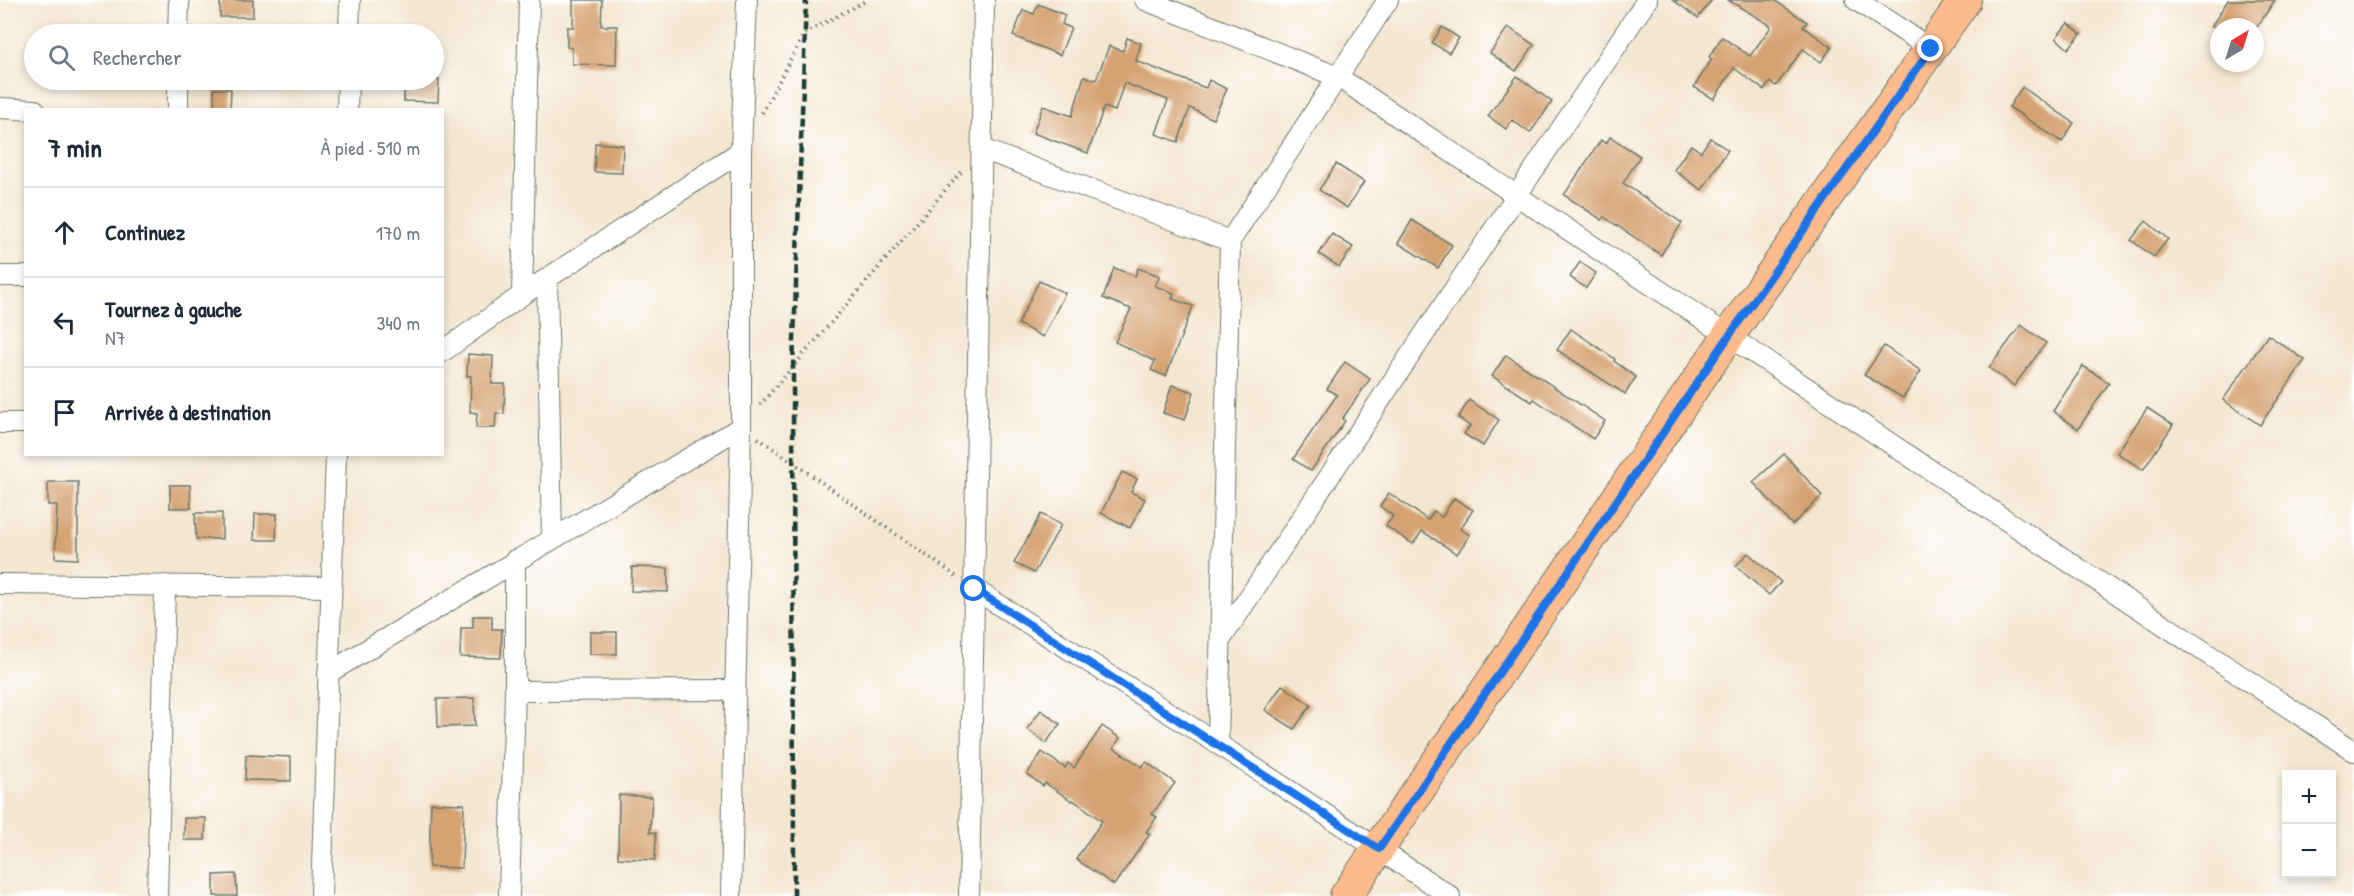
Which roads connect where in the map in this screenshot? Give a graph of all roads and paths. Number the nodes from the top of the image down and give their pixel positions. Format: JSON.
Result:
{"nodes":[{"id":1,"x":179,"y":0,"type":"edge"},
{"id":2,"x":350,"y":0,"type":"edge"},
{"id":3,"x":529,"y":0,"type":"edge"},
{"id":4,"x":747,"y":0,"type":"edge"},
{"id":5,"x":867,"y":0,"type":"edge"},
{"id":6,"x":984,"y":0,"type":"edge"},
{"id":7,"x":1388,"y":0,"type":"edge"},
{"id":8,"x":1647,"y":0,"type":"edge"},
{"id":9,"x":1856,"y":0,"type":"edge"},
{"id":10,"x":1965,"y":0,"type":"edge"},
{"id":11,"x":1150,"y":1,"type":"edge"},
{"id":12,"x":178,"y":24,"type":"edge"},
{"id":13,"x":349,"y":24,"type":"edge"},
{"id":14,"x":1931,"y":49,"type":"junction"},
{"id":15,"x":1338,"y":77,"type":"junction"},
{"id":16,"x":178,"y":90,"type":"edge"},
{"id":17,"x":348,"y":90,"type":"edge"},
{"id":18,"x":0,"y":108,"type":"edge"},
{"id":19,"x":178,"y":108,"type":"edge"},
{"id":20,"x":347,"y":108,"type":"edge"},
{"id":21,"x":24,"y":109,"type":"edge"},
{"id":22,"x":982,"y":149,"type":"junction"},
{"id":23,"x":741,"y":151,"type":"junction"},
{"id":24,"x":1517,"y":195,"type":"junction"},
{"id":25,"x":1230,"y":241,"type":"junction"},
{"id":26,"x":0,"y":276,"type":"edge"},
{"id":27,"x":24,"y":276,"type":"edge"},
{"id":28,"x":547,"y":280,"type":"junction"},
{"id":29,"x":522,"y":295,"type":"junction"},
{"id":30,"x":1729,"y":336,"type":"junction"},
{"id":31,"x":444,"y":351,"type":"edge"},
{"id":32,"x":0,"y":423,"type":"edge"},
{"id":33,"x":24,"y":423,"type":"edge"},
{"id":34,"x":741,"y":427,"type":"junction"},
{"id":35,"x":336,"y":456,"type":"edge"},
{"id":36,"x":552,"y":539,"type":"junction"},
{"id":37,"x":515,"y":560,"type":"junction"},
{"id":38,"x":0,"y":584,"type":"edge"},
{"id":39,"x":165,"y":585,"type":"junction"},
{"id":40,"x":331,"y":587,"type":"junction"},
{"id":41,"x":974,"y":589,"type":"junction"},
{"id":42,"x":1221,"y":640,"type":"junction"},
{"id":43,"x":328,"y":673,"type":"junction"},
{"id":44,"x":735,"y":690,"type":"junction"},
{"id":45,"x":515,"y":691,"type":"junction"},
{"id":46,"x":1218,"y":744,"type":"junction"},
{"id":47,"x":2354,"y":751,"type":"edge"},
{"id":48,"x":1379,"y":849,"type":"junction"},
{"id":49,"x":157,"y":896,"type":"edge"},
{"id":50,"x":321,"y":896,"type":"edge"},
{"id":51,"x":509,"y":896,"type":"edge"},
{"id":52,"x":731,"y":896,"type":"edge"},
{"id":53,"x":969,"y":896,"type":"edge"},
{"id":54,"x":1346,"y":896,"type":"edge"},
{"id":55,"x":1450,"y":896,"type":"edge"}],
"edges":[{"from":1,"to":12,"type":"street"},
{"from":2,"to":13,"type":"street"},
{"from":3,"to":29,"type":"street"},
{"from":4,"to":23,"type":"street"},
{"from":5,"to":23,"type":"path"},
{"from":6,"to":22,"type":"street"},
{"from":7,"to":15,"type":"street"},
{"from":8,"to":24,"type":"street"},
{"from":9,"to":14,"type":"street"},
{"from":10,"to":14,"type":"main road"},
{"from":11,"to":15,"type":"street"},
{"from":14,"to":30,"type":"main road"},
{"from":15,"to":24,"type":"street"},
{"from":15,"to":25,"type":"street"},
{"from":16,"to":19,"type":"street"},
{"from":17,"to":20,"type":"street"},
{"from":18,"to":21,"type":"street"},
{"from":22,"to":25,"type":"street"},
{"from":22,"to":34,"type":"path"},
{"from":22,"to":41,"type":"street"},
{"from":23,"to":28,"type":"street"},
{"from":23,"to":34,"type":"street"},
{"from":24,"to":30,"type":"street"},
{"from":24,"to":42,"type":"street"},
{"from":25,"to":42,"type":"street"},
{"from":26,"to":27,"type":"street"},
{"from":28,"to":29,"type":"street"},
{"from":28,"to":36,"type":"street"},
{"from":29,"to":31,"type":"street"},
{"from":30,"to":47,"type":"street"},
{"from":30,"to":48,"type":"main road"},
{"from":32,"to":33,"type":"street"},
{"from":34,"to":36,"type":"street"},
{"from":34,"to":41,"type":"path"},
{"from":34,"to":44,"type":"street"},
{"from":35,"to":40,"type":"street"},
{"from":36,"to":37,"type":"street"},
{"from":37,"to":43,"type":"street"},
{"from":37,"to":45,"type":"street"},
{"from":38,"to":39,"type":"street"},
{"from":39,"to":40,"type":"street"},
{"from":39,"to":49,"type":"street"},
{"from":40,"to":43,"type":"street"},
{"from":41,"to":46,"type":"street"},
{"from":41,"to":53,"type":"street"},
{"from":42,"to":46,"type":"street"},
{"from":43,"to":50,"type":"street"},
{"from":44,"to":45,"type":"street"},
{"from":44,"to":52,"type":"street"},
{"from":45,"to":51,"type":"street"},
{"from":46,"to":48,"type":"street"},
{"from":48,"to":54,"type":"main road"},
{"from":48,"to":55,"type":"street"}]}
